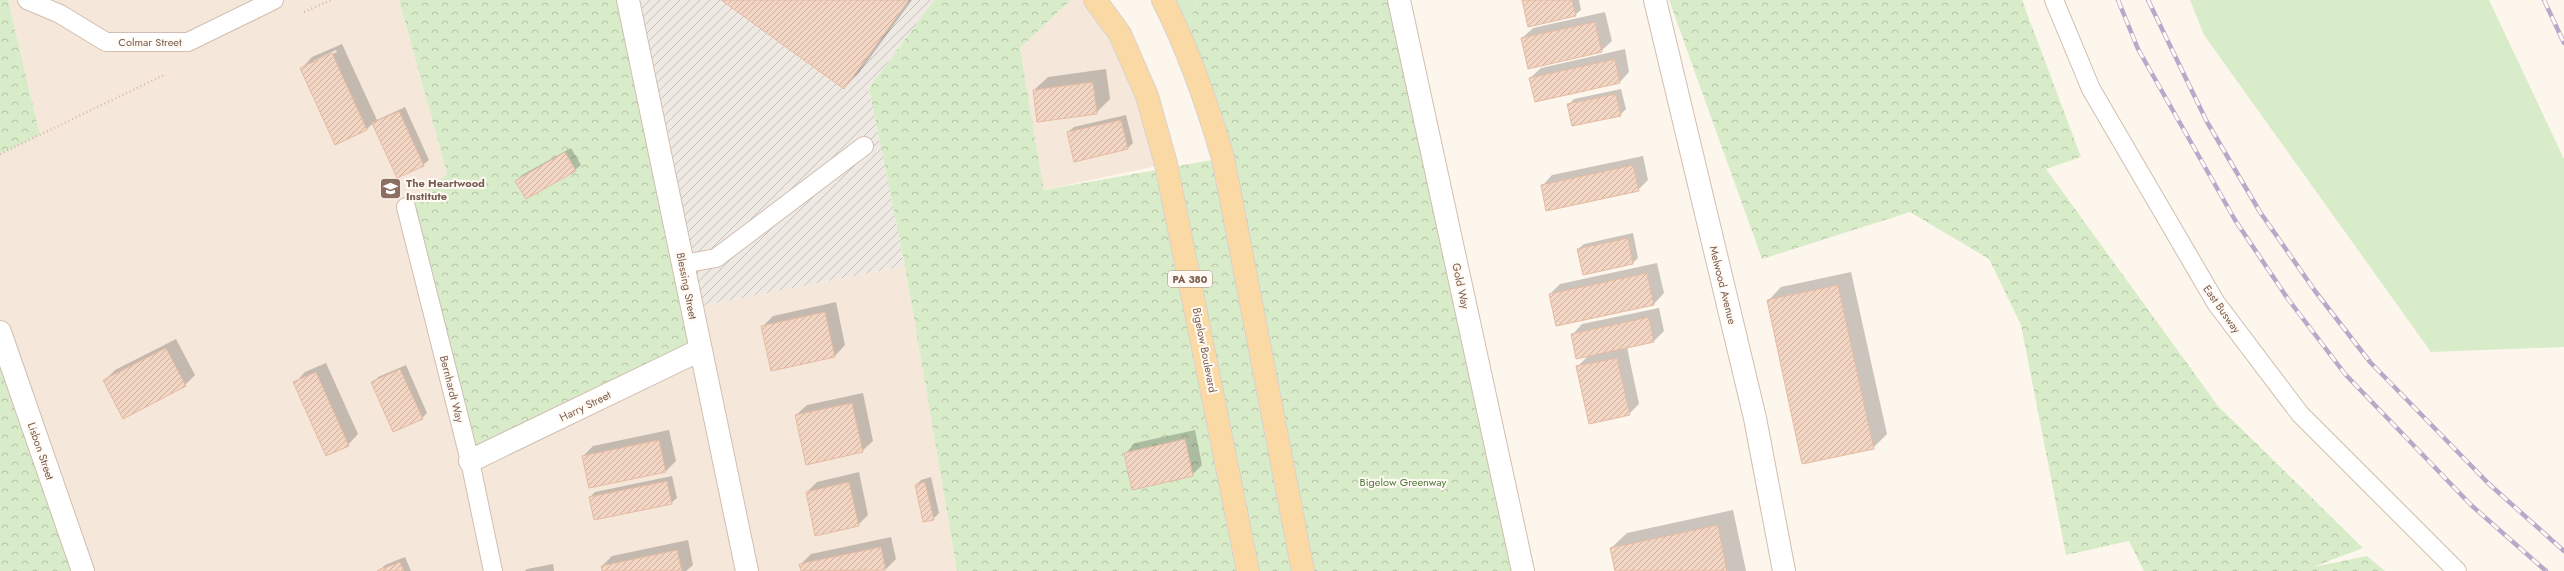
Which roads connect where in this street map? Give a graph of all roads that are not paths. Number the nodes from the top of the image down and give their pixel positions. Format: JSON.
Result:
{"nodes":[{"id":1,"x":27,"y":0,"type":"edge"},
{"id":2,"x":274,"y":0,"type":"edge"},
{"id":3,"x":628,"y":0,"type":"edge"},
{"id":4,"x":1095,"y":0,"type":"edge"},
{"id":5,"x":1162,"y":0,"type":"edge"},
{"id":6,"x":1399,"y":0,"type":"edge"},
{"id":7,"x":1655,"y":0,"type":"edge"},
{"id":8,"x":2054,"y":0,"type":"edge"},
{"id":9,"x":864,"y":146,"type":"dead end"},
{"id":10,"x":406,"y":207,"type":"dead end"},
{"id":11,"x":683,"y":264,"type":"junction"},
{"id":12,"x":0,"y":332,"type":"edge"},
{"id":13,"x":700,"y":350,"type":"junction"},
{"id":14,"x":470,"y":461,"type":"junction"},
{"id":15,"x":83,"y":571,"type":"edge"},
{"id":16,"x":493,"y":571,"type":"edge"},
{"id":17,"x":747,"y":571,"type":"edge"},
{"id":18,"x":1248,"y":571,"type":"edge"},
{"id":19,"x":1303,"y":571,"type":"edge"},
{"id":20,"x":1523,"y":571,"type":"edge"},
{"id":21,"x":1784,"y":571,"type":"edge"},
{"id":22,"x":2458,"y":571,"type":"edge"}],
"edges":[{"from":1,"to":2,"type":"lane","name":"Colmar Street"},
{"from":3,"to":11,"type":"street","name":"Blessing Street"},
{"from":4,"to":18,"type":"main road","name":"Bigelow Boulevard","number":"PA 380"},
{"from":5,"to":19,"type":"main road"},
{"from":6,"to":20,"type":"street","name":"Gold Way"},
{"from":7,"to":21,"type":"street","name":"Melwood Avenue"},
{"from":8,"to":22,"type":"lane","name":"East Busway"},
{"from":9,"to":11,"type":"lane"},
{"from":10,"to":14,"type":"lane","name":"Bernhardt Way"},
{"from":11,"to":13,"type":"street","name":"Blessing Street"},
{"from":12,"to":15,"type":"street","name":"Lisbon Street"},
{"from":13,"to":14,"type":"street","name":"Harry Street"},
{"from":13,"to":17,"type":"street","name":"Blessing Street"},
{"from":14,"to":16,"type":"lane","name":"Bernhardt Way"}]}
